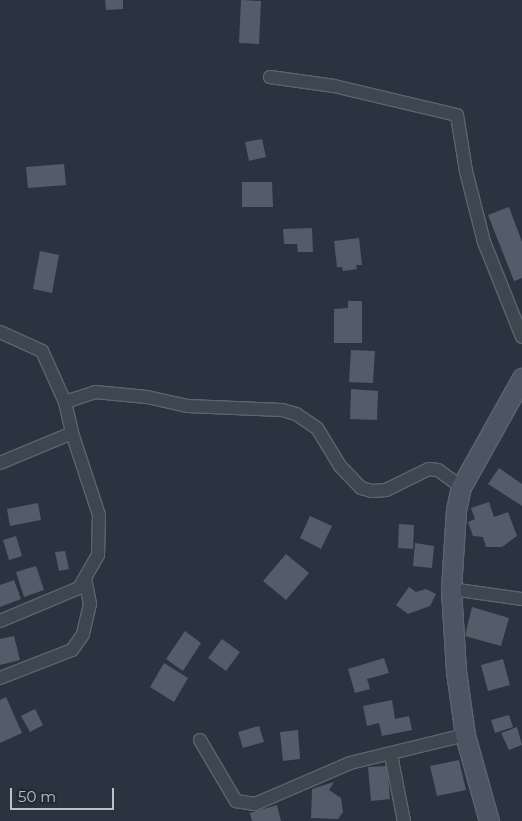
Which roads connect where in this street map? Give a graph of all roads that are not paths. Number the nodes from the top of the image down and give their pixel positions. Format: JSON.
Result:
{"nodes":[{"id":1,"x":270,"y":77,"type":"dead end"},
{"id":2,"x":0,"y":332,"type":"edge"},
{"id":3,"x":522,"y":337,"type":"edge"},
{"id":4,"x":522,"y":378,"type":"edge"},
{"id":5,"x":65,"y":402,"type":"junction"},
{"id":6,"x":72,"y":433,"type":"junction"},
{"id":7,"x":0,"y":463,"type":"edge"},
{"id":8,"x":461,"y":487,"type":"junction"},
{"id":9,"x":85,"y":578,"type":"junction"},
{"id":10,"x":451,"y":589,"type":"junction"},
{"id":11,"x":522,"y":599,"type":"edge"},
{"id":12,"x":0,"y":621,"type":"edge"},
{"id":13,"x":0,"y":678,"type":"edge"},
{"id":14,"x":465,"y":736,"type":"junction"},
{"id":15,"x":200,"y":740,"type":"dead end"},
{"id":16,"x":391,"y":755,"type":"junction"},
{"id":17,"x":404,"y":821,"type":"edge"},
{"id":18,"x":489,"y":821,"type":"edge"}],
"edges":[{"from":1,"to":3,"type":"street"},
{"from":2,"to":5,"type":"street"},
{"from":4,"to":8,"type":"street"},
{"from":5,"to":6,"type":"street"},
{"from":5,"to":8,"type":"street"},
{"from":6,"to":7,"type":"street"},
{"from":6,"to":9,"type":"street"},
{"from":8,"to":10,"type":"street"},
{"from":9,"to":12,"type":"street"},
{"from":9,"to":13,"type":"street"},
{"from":10,"to":11,"type":"street"},
{"from":10,"to":14,"type":"street"},
{"from":14,"to":16,"type":"street"},
{"from":14,"to":18,"type":"street"},
{"from":15,"to":16,"type":"street"},
{"from":16,"to":17,"type":"street"}]}
